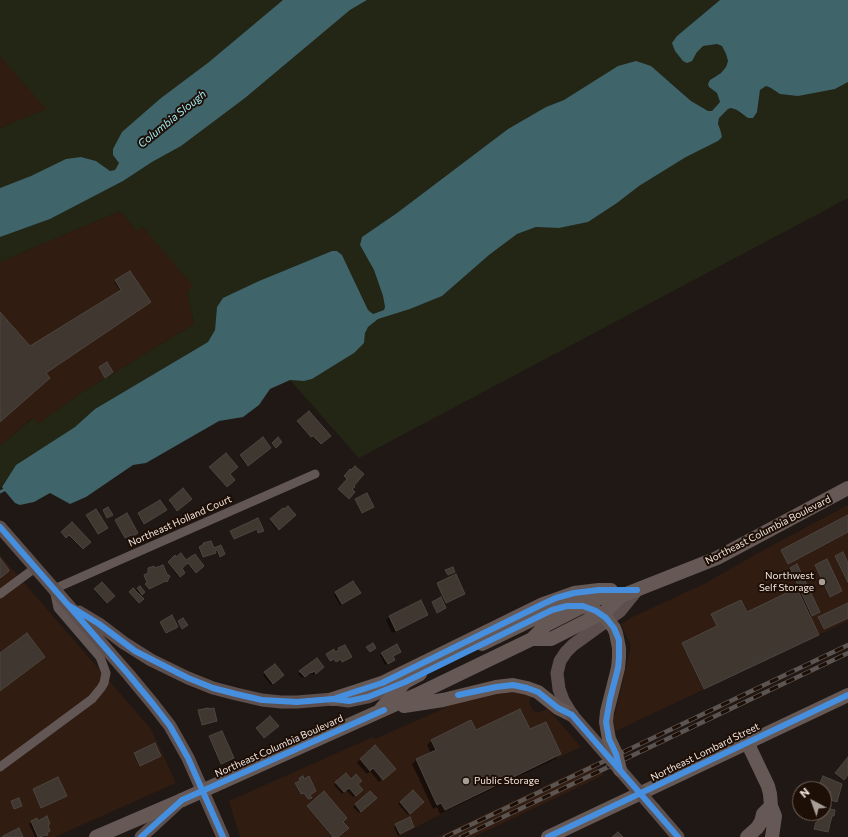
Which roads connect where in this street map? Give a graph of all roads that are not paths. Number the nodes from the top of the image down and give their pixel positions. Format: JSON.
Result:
{"nodes":[{"id":1,"x":315,"y":474,"type":"dead end"},
{"id":2,"x":848,"y":488,"type":"edge"},
{"id":3,"x":0,"y":527,"type":"edge"},
{"id":4,"x":35,"y":568,"type":"junction"},
{"id":5,"x":54,"y":589,"type":"junction"},
{"id":6,"x":637,"y":590,"type":"junction"},
{"id":7,"x":0,"y":594,"type":"edge"},
{"id":8,"x":68,"y":605,"type":"junction"},
{"id":9,"x":405,"y":682,"type":"junction"},
{"id":10,"x":848,"y":695,"type":"edge"},
{"id":11,"x":333,"y":700,"type":"junction"},
{"id":12,"x":381,"y":711,"type":"junction"},
{"id":13,"x":572,"y":715,"type":"junction"},
{"id":14,"x":747,"y":742,"type":"junction"},
{"id":15,"x":0,"y":767,"type":"edge"},
{"id":16,"x":620,"y":770,"type":"junction"},
{"id":17,"x":182,"y":800,"type":"junction"},
{"id":18,"x":771,"y":806,"type":"junction"},
{"id":19,"x":96,"y":837,"type":"edge"},
{"id":20,"x":141,"y":837,"type":"edge"},
{"id":21,"x":223,"y":837,"type":"edge"},
{"id":22,"x":548,"y":837,"type":"edge"},
{"id":23,"x":678,"y":837,"type":"edge"},
{"id":24,"x":747,"y":837,"type":"edge"},
{"id":25,"x":772,"y":837,"type":"edge"}],
"edges":[{"from":1,"to":5,"type":"street","name":"Northeast Holland Court"},
{"from":2,"to":6,"type":"main road","name":"Northeast Columbia Boulevard"},
{"from":3,"to":4,"type":"main road"},
{"from":4,"to":5,"type":"main road"},
{"from":4,"to":7,"type":"street"},
{"from":5,"to":8,"type":"main road"},
{"from":5,"to":15,"type":"street"},
{"from":6,"to":11,"type":"main road"},
{"from":6,"to":12,"type":"main road","name":"Northeast Columbia Boulevard"},
{"from":6,"to":13,"type":"main road"},
{"from":8,"to":11,"type":"main road"},
{"from":8,"to":21,"type":"main road"},
{"from":9,"to":11,"type":"main road"},
{"from":9,"to":12,"type":"main road"},
{"from":9,"to":16,"type":"main road","bridge":true},
{"from":10,"to":14,"type":"main road","name":"Northeast Lombard Street"},
{"from":12,"to":13,"type":"main road"},
{"from":12,"to":17,"type":"main road","name":"Northeast Columbia Boulevard","bridge":true},
{"from":13,"to":16,"type":"main road","bridge":true},
{"from":14,"to":18,"type":"main road"},
{"from":14,"to":22,"type":"main road","name":"Northeast Lombard Street"},
{"from":16,"to":23,"type":"main road","bridge":true},
{"from":17,"to":19,"type":"main road","name":"Northeast Columbia Boulevard"},
{"from":17,"to":20,"type":"main road"},
{"from":18,"to":24,"type":"main road"},
{"from":18,"to":25,"type":"main road"}]}
